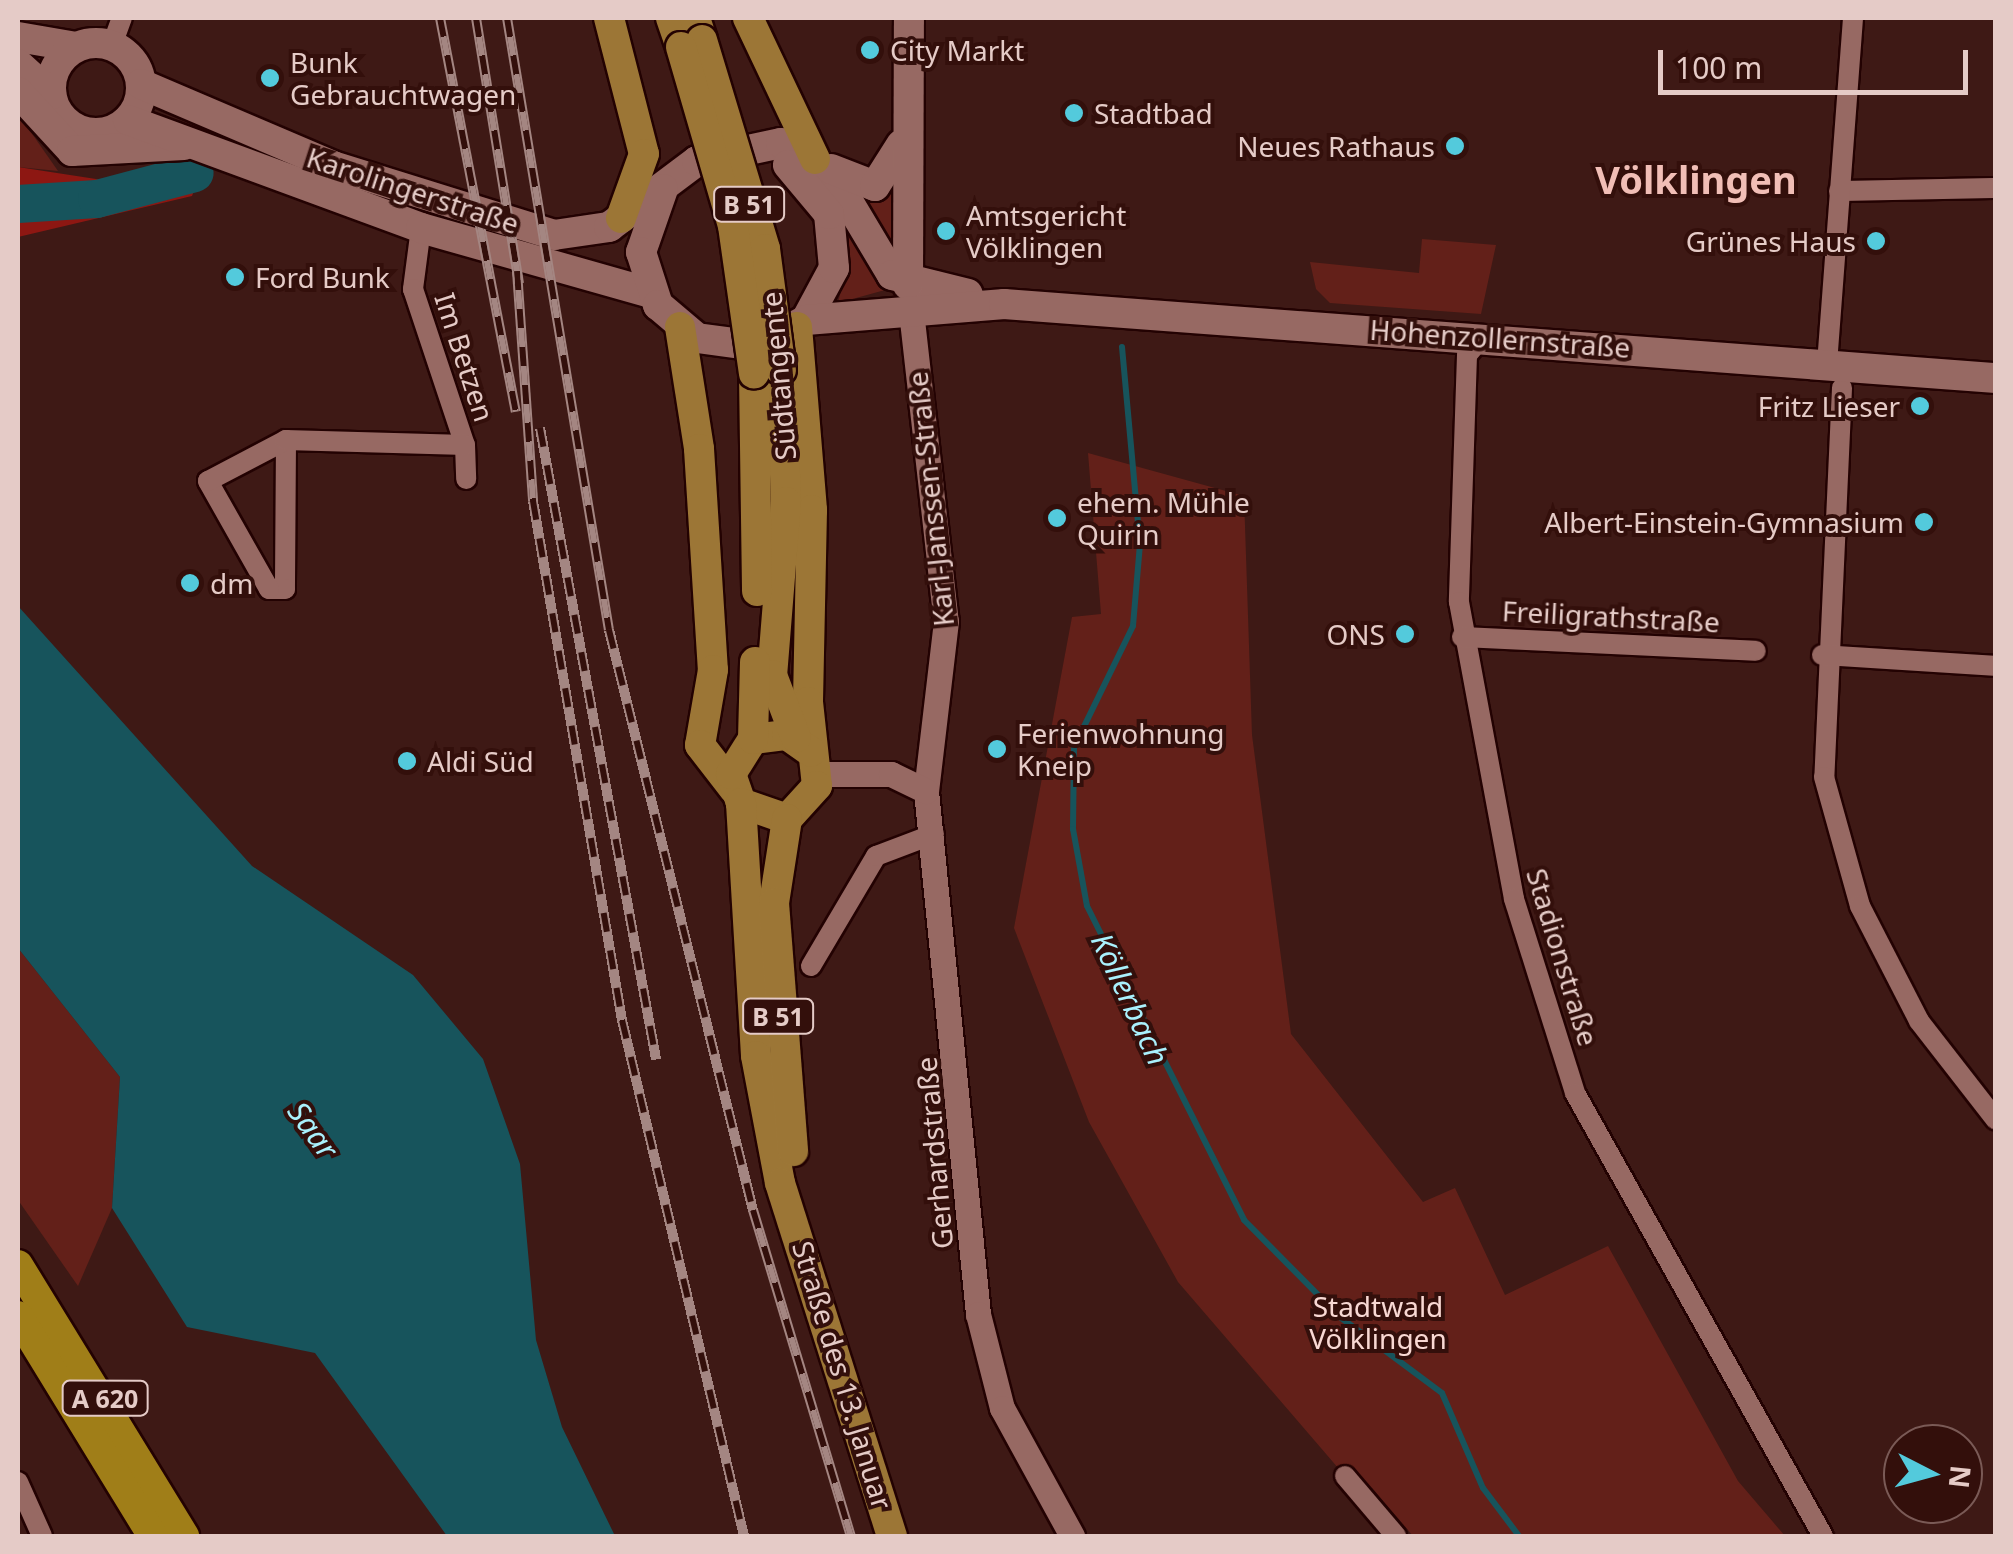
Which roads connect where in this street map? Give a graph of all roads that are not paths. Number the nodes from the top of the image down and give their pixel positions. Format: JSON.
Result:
{"nodes":[{"id":1,"x":609,"y":18,"type":"edge"},
{"id":2,"x":748,"y":18,"type":"edge"},
{"id":3,"x":909,"y":18,"type":"edge"},
{"id":4,"x":1852,"y":18,"type":"edge"},
{"id":5,"x":688,"y":30,"type":"edge"},
{"id":6,"x":117,"y":32,"type":"edge"},
{"id":7,"x":18,"y":37,"type":"edge"},
{"id":8,"x":76,"y":47,"type":"junction"},
{"id":9,"x":18,"y":64,"type":"edge"},
{"id":10,"x":141,"y":84,"type":"junction"},
{"id":11,"x":18,"y":92,"type":"edge"},
{"id":12,"x":51,"y":94,"type":"junction"},
{"id":13,"x":128,"y":120,"type":"junction"},
{"id":14,"x":904,"y":132,"type":"junction"},
{"id":15,"x":201,"y":140,"type":"junction"},
{"id":16,"x":727,"y":152,"type":"junction"},
{"id":17,"x":815,"y":159,"type":"junction"},
{"id":18,"x":679,"y":172,"type":"junction"},
{"id":19,"x":1996,"y":188,"type":"edge"},
{"id":20,"x":1838,"y":191,"type":"junction"},
{"id":21,"x":622,"y":218,"type":"junction"},
{"id":22,"x":422,"y":228,"type":"junction"},
{"id":23,"x":651,"y":293,"type":"junction"},
{"id":24,"x":909,"y":298,"type":"junction"},
{"id":25,"x":802,"y":324,"type":"junction"},
{"id":26,"x":680,"y":328,"type":"junction"},
{"id":27,"x":1482,"y":336,"type":"junction"},
{"id":28,"x":767,"y":372,"type":"junction"},
{"id":29,"x":1834,"y":376,"type":"junction"},
{"id":30,"x":1996,"y":378,"type":"edge"},
{"id":31,"x":286,"y":440,"type":"junction"},
{"id":32,"x":465,"y":445,"type":"junction"},
{"id":33,"x":466,"y":479,"type":"dead end"},
{"id":34,"x":1462,"y":637,"type":"junction"},
{"id":35,"x":1756,"y":651,"type":"dead end"},
{"id":36,"x":1822,"y":655,"type":"junction"},
{"id":37,"x":1996,"y":666,"type":"edge"},
{"id":38,"x":753,"y":739,"type":"junction"},
{"id":39,"x":934,"y":746,"type":"joint"},
{"id":40,"x":808,"y":755,"type":"junction"},
{"id":41,"x":926,"y":791,"type":"junction"},
{"id":42,"x":737,"y":796,"type":"junction"},
{"id":43,"x":786,"y":818,"type":"junction"},
{"id":44,"x":934,"y":834,"type":"junction"},
{"id":45,"x":812,"y":966,"type":"dead end"},
{"id":46,"x":1996,"y":1120,"type":"edge"},
{"id":47,"x":795,"y":1214,"type":"junction"},
{"id":48,"x":18,"y":1266,"type":"edge"},
{"id":49,"x":18,"y":1316,"type":"edge"},
{"id":50,"x":1345,"y":1476,"type":"dead end"},
{"id":51,"x":18,"y":1482,"type":"edge"},
{"id":52,"x":42,"y":1536,"type":"edge"},
{"id":53,"x":153,"y":1536,"type":"edge"},
{"id":54,"x":184,"y":1536,"type":"edge"},
{"id":55,"x":892,"y":1536,"type":"edge"},
{"id":56,"x":1072,"y":1536,"type":"edge"},
{"id":57,"x":1396,"y":1536,"type":"edge"},
{"id":58,"x":1823,"y":1536,"type":"edge"}],
"edges":[{"from":1,"to":21,"type":"main road"},
{"from":2,"to":17,"type":"main road"},
{"from":3,"to":14,"type":"main road","name":"Karl-Janssen-Straße"},
{"from":4,"to":20,"type":"street"},
{"from":5,"to":28,"type":"main road","name":"Südtangente","number":"B 51","bridge":true},
{"from":6,"to":8,"type":"main road"},
{"from":6,"to":10,"type":"main road"},
{"from":7,"to":8,"type":"main road"},
{"from":8,"to":12,"type":"main road"},
{"from":9,"to":12,"type":"main road"},
{"from":10,"to":13,"type":"main road"},
{"from":10,"to":21,"type":"main road","name":"Karolingerstraße"},
{"from":11,"to":15,"type":"main road"},
{"from":12,"to":13,"type":"main road"},
{"from":13,"to":15,"type":"main road","name":"Karolingerstraße"},
{"from":14,"to":17,"type":"main road","name":"Karolingerstraße"},
{"from":14,"to":24,"type":"main road","name":"Karl-Janssen-Straße"},
{"from":15,"to":22,"type":"main road","name":"Karolingerstraße"},
{"from":16,"to":17,"type":"main road","name":"Karolingerstraße"},
{"from":16,"to":18,"type":"main road","name":"Karolingerstraße"},
{"from":16,"to":25,"type":"main road"},
{"from":17,"to":24,"type":"main road"},
{"from":18,"to":21,"type":"main road","name":"Karolingerstraße"},
{"from":18,"to":23,"type":"main road"},
{"from":19,"to":20,"type":"street"},
{"from":20,"to":29,"type":"street"},
{"from":22,"to":23,"type":"main road","name":"Karolingerstraße"},
{"from":22,"to":32,"type":"street","name":"Im Betzen"},
{"from":23,"to":26,"type":"main road"},
{"from":24,"to":25,"type":"main road"},
{"from":24,"to":27,"type":"main road","name":"Hohenzollernstraße"},
{"from":24,"to":39,"type":"street","name":"Karl-Janssen-Straße"},
{"from":25,"to":26,"type":"main road"},
{"from":25,"to":40,"type":"main road"},
{"from":26,"to":42,"type":"main road"},
{"from":27,"to":29,"type":"main road","name":"Hohenzollernstraße"},
{"from":27,"to":34,"type":"street","name":"Stadionstraße"},
{"from":28,"to":38,"type":"main road","name":"Südtangente","number":"B 51"},
{"from":28,"to":40,"type":"main road","name":"Südtangente","number":"B 51"},
{"from":29,"to":30,"type":"main road","name":"Hohenzollernstraße"},
{"from":29,"to":36,"type":"street"},
{"from":31,"to":31,"type":"street","name":"Im Betzen"},
{"from":31,"to":32,"type":"street","name":"Im Betzen"},
{"from":32,"to":33,"type":"street","name":"Im Betzen"},
{"from":34,"to":35,"type":"street","name":"Freiligrathstraße"},
{"from":34,"to":58,"type":"street","name":"Stadionstraße"},
{"from":36,"to":37,"type":"street"},
{"from":36,"to":46,"type":"street"},
{"from":38,"to":40,"type":"main road"},
{"from":38,"to":42,"type":"main road"},
{"from":39,"to":41,"type":"street","name":"Gerhardstraße"},
{"from":40,"to":41,"type":"street"},
{"from":40,"to":43,"type":"main road"},
{"from":41,"to":44,"type":"street","name":"Gerhardstraße"},
{"from":42,"to":43,"type":"main road"},
{"from":42,"to":47,"type":"main road","name":"Straße des 13. Januar"},
{"from":43,"to":47,"type":"main road","name":"Straße des 13. Januar","number":"B 51"},
{"from":44,"to":45,"type":"street"},
{"from":44,"to":56,"type":"street","name":"Gerhardstraße"},
{"from":47,"to":55,"type":"main road","name":"Straße des 13. Januar"},
{"from":48,"to":54,"type":"highway","number":"A 620"},
{"from":49,"to":53,"type":"highway","number":"A 620"},
{"from":50,"to":57,"type":"street"},
{"from":51,"to":52,"type":"street"}]}
